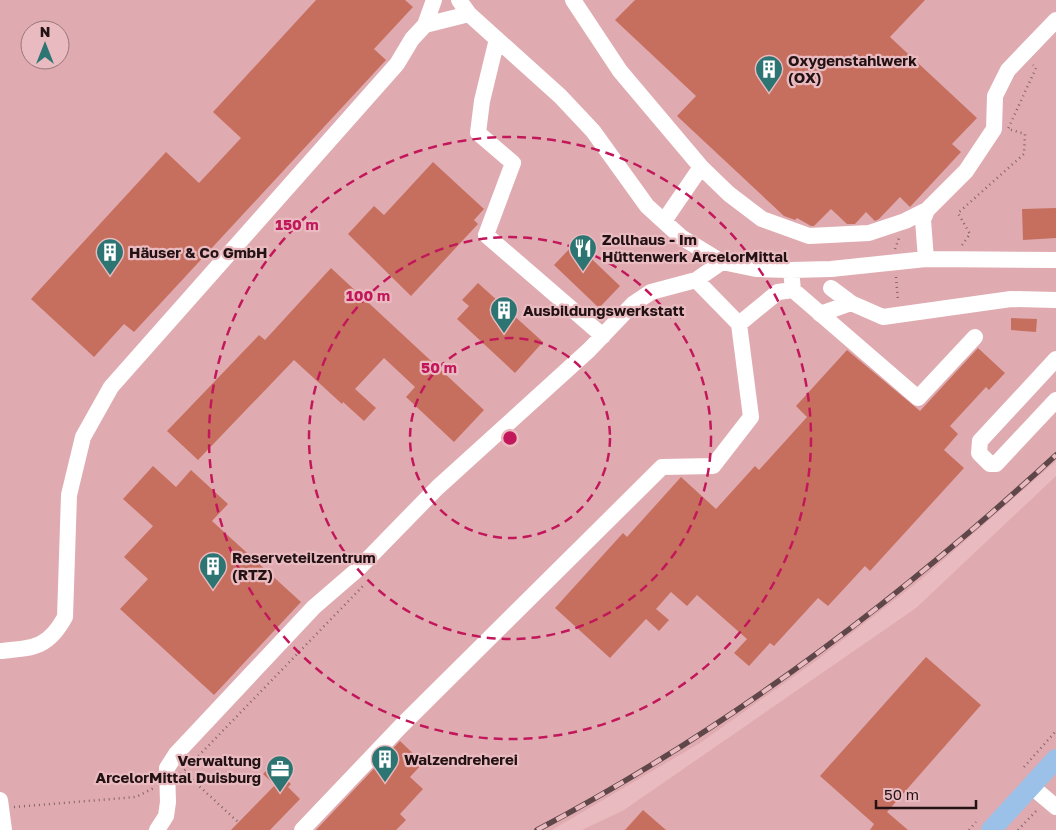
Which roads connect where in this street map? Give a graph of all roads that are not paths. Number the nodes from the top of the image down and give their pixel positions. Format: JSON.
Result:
{"nodes":[{"id":1,"x":434,"y":0,"type":"edge"},
{"id":2,"x":459,"y":0,"type":"edge"},
{"id":3,"x":573,"y":0,"type":"edge"},
{"id":4,"x":469,"y":14,"type":"junction"},
{"id":5,"x":1056,"y":20,"type":"edge"},
{"id":6,"x":425,"y":24,"type":"junction"},
{"id":7,"x":497,"y":39,"type":"junction"},
{"id":8,"x":701,"y":167,"type":"junction"},
{"id":9,"x":927,"y":210,"type":"junction"},
{"id":10,"x":664,"y":221,"type":"junction"},
{"id":11,"x":926,"y":260,"type":"junction"},
{"id":12,"x":1056,"y":260,"type":"edge"},
{"id":13,"x":722,"y":262,"type":"junction"},
{"id":14,"x":791,"y":270,"type":"junction"},
{"id":15,"x":696,"y":280,"type":"junction"},
{"id":16,"x":831,"y":288,"type":"dead end"},
{"id":17,"x":793,"y":290,"type":"junction"},
{"id":18,"x":1056,"y":300,"type":"edge"},
{"id":19,"x":851,"y":302,"type":"junction"},
{"id":20,"x":820,"y":314,"type":"junction"},
{"id":21,"x":739,"y":324,"type":"junction"},
{"id":22,"x":603,"y":336,"type":"junction"},
{"id":23,"x":975,"y":337,"type":"dead end"},
{"id":24,"x":1056,"y":359,"type":"edge"},
{"id":25,"x":1056,"y":400,"type":"edge"},
{"id":26,"x":0,"y":651,"type":"edge"},
{"id":27,"x":1056,"y":759,"type":"edge"},
{"id":28,"x":1031,"y":786,"type":"junction"},
{"id":29,"x":1056,"y":807,"type":"edge"},
{"id":30,"x":997,"y":828,"type":"edge"},
{"id":31,"x":157,"y":830,"type":"edge"},
{"id":32,"x":302,"y":830,"type":"edge"}],
"edges":[{"from":1,"to":6,"type":"lane"},
{"from":2,"to":4,"type":"lane"},
{"from":3,"to":8,"type":"lane"},
{"from":4,"to":6,"type":"lane"},
{"from":4,"to":7,"type":"lane"},
{"from":5,"to":9,"type":"lane"},
{"from":6,"to":26,"type":"lane"},
{"from":7,"to":10,"type":"lane"},
{"from":7,"to":22,"type":"lane"},
{"from":8,"to":9,"type":"lane"},
{"from":8,"to":10,"type":"lane"},
{"from":9,"to":11,"type":"lane"},
{"from":10,"to":13,"type":"lane"},
{"from":11,"to":12,"type":"lane"},
{"from":11,"to":14,"type":"lane"},
{"from":13,"to":14,"type":"lane"},
{"from":13,"to":15,"type":"lane"},
{"from":14,"to":17,"type":"lane"},
{"from":15,"to":21,"type":"lane"},
{"from":15,"to":22,"type":"lane"},
{"from":16,"to":19,"type":"lane"},
{"from":17,"to":20,"type":"lane"},
{"from":17,"to":21,"type":"lane"},
{"from":18,"to":19,"type":"lane"},
{"from":19,"to":20,"type":"lane"},
{"from":20,"to":23,"type":"lane"},
{"from":21,"to":32,"type":"lane"},
{"from":22,"to":31,"type":"lane"},
{"from":24,"to":25,"type":"lane"},
{"from":27,"to":28,"type":"main road"},
{"from":28,"to":29,"type":"lane"},
{"from":28,"to":30,"type":"main road"}]}
